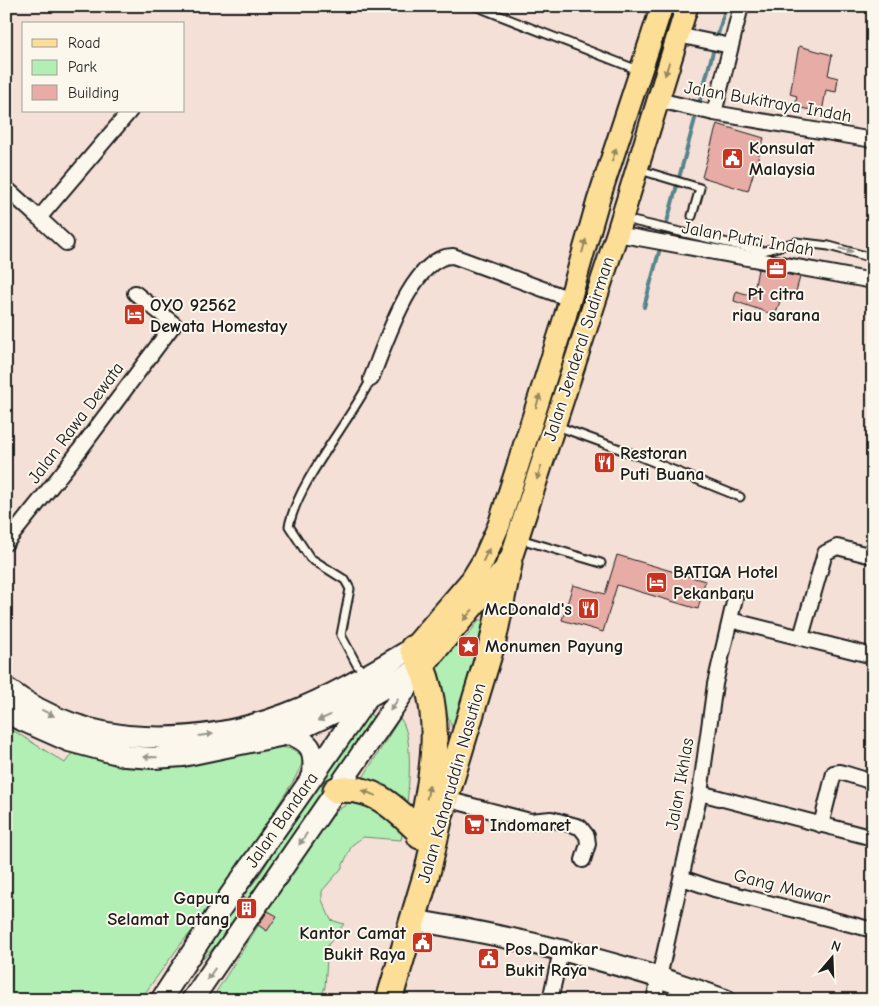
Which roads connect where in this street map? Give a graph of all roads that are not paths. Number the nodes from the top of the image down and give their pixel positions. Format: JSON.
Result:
{"nodes":[{"id":1,"x":475,"y":6,"type":"edge"},
{"id":2,"x":662,"y":6,"type":"edge"},
{"id":3,"x":687,"y":6,"type":"edge"},
{"id":4,"x":741,"y":6,"type":"edge"},
{"id":5,"x":677,"y":35,"type":"junction"},
{"id":6,"x":731,"y":46,"type":"junction"},
{"id":7,"x":642,"y":72,"type":"junction"},
{"id":8,"x":658,"y":100,"type":"junction"},
{"id":9,"x":129,"y":112,"type":"edge"},
{"id":10,"x":714,"y":113,"type":"junction"},
{"id":11,"x":873,"y":140,"type":"edge"},
{"id":12,"x":636,"y":168,"type":"junction"},
{"id":13,"x":6,"y":188,"type":"edge"},
{"id":14,"x":598,"y":201,"type":"junction"},
{"id":15,"x":692,"y":216,"type":"dead end"},
{"id":16,"x":39,"y":218,"type":"junction"},
{"id":17,"x":620,"y":221,"type":"junction"},
{"id":18,"x":66,"y":243,"type":"dead end"},
{"id":19,"x":763,"y":250,"type":"junction"},
{"id":20,"x":749,"y":258,"type":"junction"},
{"id":21,"x":873,"y":258,"type":"edge"},
{"id":22,"x":873,"y":281,"type":"edge"},
{"id":23,"x":135,"y":293,"type":"dead end"},
{"id":24,"x":570,"y":299,"type":"junction"},
{"id":25,"x":371,"y":379,"type":"joint"},
{"id":26,"x":555,"y":426,"type":"junction"},
{"id":27,"x":740,"y":497,"type":"dead end"},
{"id":28,"x":518,"y":539,"type":"junction"},
{"id":29,"x":6,"y":543,"type":"edge"},
{"id":30,"x":868,"y":555,"type":"dead end"},
{"id":31,"x":601,"y":563,"type":"dead end"},
{"id":32,"x":509,"y":564,"type":"junction"},
{"id":33,"x":735,"y":598,"type":"dead end"},
{"id":34,"x":730,"y":620,"type":"junction"},
{"id":35,"x":801,"y":638,"type":"junction"},
{"id":36,"x":872,"y":655,"type":"edge"},
{"id":37,"x":418,"y":657,"type":"junction"},
{"id":38,"x":367,"y":676,"type":"junction"},
{"id":39,"x":6,"y":688,"type":"edge"},
{"id":40,"x":368,"y":697,"type":"junction"},
{"id":41,"x":6,"y":712,"type":"edge"},
{"id":42,"x":289,"y":734,"type":"junction"},
{"id":43,"x":313,"y":775,"type":"junction"},
{"id":44,"x":873,"y":782,"type":"edge"},
{"id":45,"x":336,"y":790,"type":"junction"},
{"id":46,"x":700,"y":793,"type":"junction"},
{"id":47,"x":446,"y":799,"type":"junction"},
{"id":48,"x":821,"y":825,"type":"junction"},
{"id":49,"x":421,"y":833,"type":"junction"},
{"id":50,"x":873,"y":838,"type":"edge"},
{"id":51,"x":583,"y":860,"type":"dead end"},
{"id":52,"x":682,"y":878,"type":"junction"},
{"id":53,"x":412,"y":920,"type":"junction"},
{"id":54,"x":873,"y":930,"type":"edge"},
{"id":55,"x":562,"y":951,"type":"junction"},
{"id":56,"x":394,"y":960,"type":"junction"},
{"id":57,"x":658,"y":976,"type":"junction"},
{"id":58,"x":175,"y":980,"type":"junction"},
{"id":59,"x":195,"y":997,"type":"edge"},
{"id":60,"x":161,"y":1000,"type":"edge"},
{"id":61,"x":375,"y":1000,"type":"edge"},
{"id":62,"x":389,"y":1000,"type":"edge"},
{"id":63,"x":550,"y":1000,"type":"edge"},
{"id":64,"x":654,"y":1000,"type":"edge"},
{"id":65,"x":725,"y":1000,"type":"edge"}],
"edges":[{"from":1,"to":7,"type":"lane"},
{"from":2,"to":7,"type":"main road","name":"Jalan Jenderal Sudirman"},
{"from":3,"to":5,"type":"main road","name":"Jalan Jenderal Sudirman"},
{"from":4,"to":6,"type":"street"},
{"from":5,"to":6,"type":"street"},
{"from":5,"to":8,"type":"main road","name":"Jalan Jenderal Sudirman","one_way":true},
{"from":6,"to":10,"type":"street"},
{"from":14,"to":7,"type":"main road","name":"Jalan Jenderal Sudirman","one_way":true},
{"from":8,"to":10,"type":"street","name":"Jalan Bukitraya Indah"},
{"from":8,"to":12,"type":"main road","name":"Jalan Jenderal Sudirman"},
{"from":9,"to":16,"type":"street"},
{"from":10,"to":11,"type":"street","name":"Jalan Bukitraya Indah"},
{"from":12,"to":15,"type":"lane"},
{"from":12,"to":17,"type":"main road","name":"Jalan Jenderal Sudirman"},
{"from":13,"to":16,"type":"street"},
{"from":14,"to":17,"type":"main road"},
{"from":24,"to":14,"type":"main road","name":"Jalan Jenderal Sudirman","one_way":true},
{"from":16,"to":18,"type":"street"},
{"from":17,"to":19,"type":"lane"},
{"from":17,"to":20,"type":"street","name":"Jalan Putri Indah"},
{"from":17,"to":26,"type":"main road","name":"Jalan Jenderal Sudirman"},
{"from":19,"to":20,"type":"lane"},
{"from":19,"to":21,"type":"lane","one_way":true},
{"from":20,"to":22,"type":"street","name":"Jalan Putri Indah"},
{"from":23,"to":29,"type":"street","name":"Jalan Rawa Dewata"},
{"from":24,"to":25,"type":"street"},
{"from":37,"to":24,"type":"main road","name":"Jalan Jenderal Sudirman","one_way":true},
{"from":25,"to":38,"type":"lane"},
{"from":26,"to":27,"type":"lane"},
{"from":26,"to":28,"type":"main road","name":"Jalan Jenderal Sudirman","one_way":true},
{"from":28,"to":31,"type":"lane"},
{"from":28,"to":32,"type":"main road","name":"Jalan Jenderal Sudirman"},
{"from":30,"to":35,"type":"street"},
{"from":32,"to":37,"type":"main road","name":"Jalan Jenderal Sudirman","one_way":true},
{"from":32,"to":47,"type":"highway","name":"Jalan Kaharuddin Nasution"},
{"from":33,"to":34,"type":"street","name":"Jalan Ikhlas"},
{"from":34,"to":35,"type":"street"},
{"from":34,"to":46,"type":"street","name":"Jalan Ikhlas"},
{"from":35,"to":36,"type":"street"},
{"from":37,"to":38,"type":"street"},
{"from":37,"to":40,"type":"street"},
{"from":37,"to":45,"type":"street","name":"Jalan Bandara","one_way":true},
{"from":49,"to":37,"type":"highway","name":"Jalan Kaharuddin Nasution","one_way":true},
{"from":39,"to":38,"type":"street","one_way":true},
{"from":40,"to":42,"type":"street","one_way":true},
{"from":40,"to":43,"type":"street","name":"Jalan Bandara"},
{"from":42,"to":41,"type":"street","one_way":true},
{"from":42,"to":43,"type":"street"},
{"from":43,"to":58,"type":"street","name":"Jalan Bandara"},
{"from":44,"to":48,"type":"street"},
{"from":49,"to":45,"type":"highway","one_way":true},
{"from":45,"to":59,"type":"street","name":"Jalan Bandara","one_way":true},
{"from":46,"to":48,"type":"street"},
{"from":46,"to":52,"type":"street","name":"Jalan Ikhlas"},
{"from":47,"to":51,"type":"street"},
{"from":47,"to":53,"type":"highway","name":"Jalan Kaharuddin Nasution"},
{"from":48,"to":50,"type":"street"},
{"from":49,"to":56,"type":"highway","name":"Jalan Kaharuddin Nasution"},
{"from":52,"to":54,"type":"street","name":"Gang Mawar"},
{"from":52,"to":57,"type":"street","name":"Jalan Ikhlas"},
{"from":53,"to":55,"type":"street"},
{"from":53,"to":56,"type":"highway","name":"Jalan Kaharuddin Nasution"},
{"from":55,"to":57,"type":"street"},
{"from":55,"to":63,"type":"street"},
{"from":56,"to":61,"type":"highway","name":"Jalan Kaharuddin Nasution"},
{"from":56,"to":62,"type":"highway","name":"Jalan Kaharuddin Nasution"},
{"from":57,"to":64,"type":"street","name":"Jalan Ikhlas"},
{"from":57,"to":65,"type":"street"},
{"from":58,"to":59,"type":"street"},
{"from":58,"to":60,"type":"street","name":"Jalan Bandara"}]}
